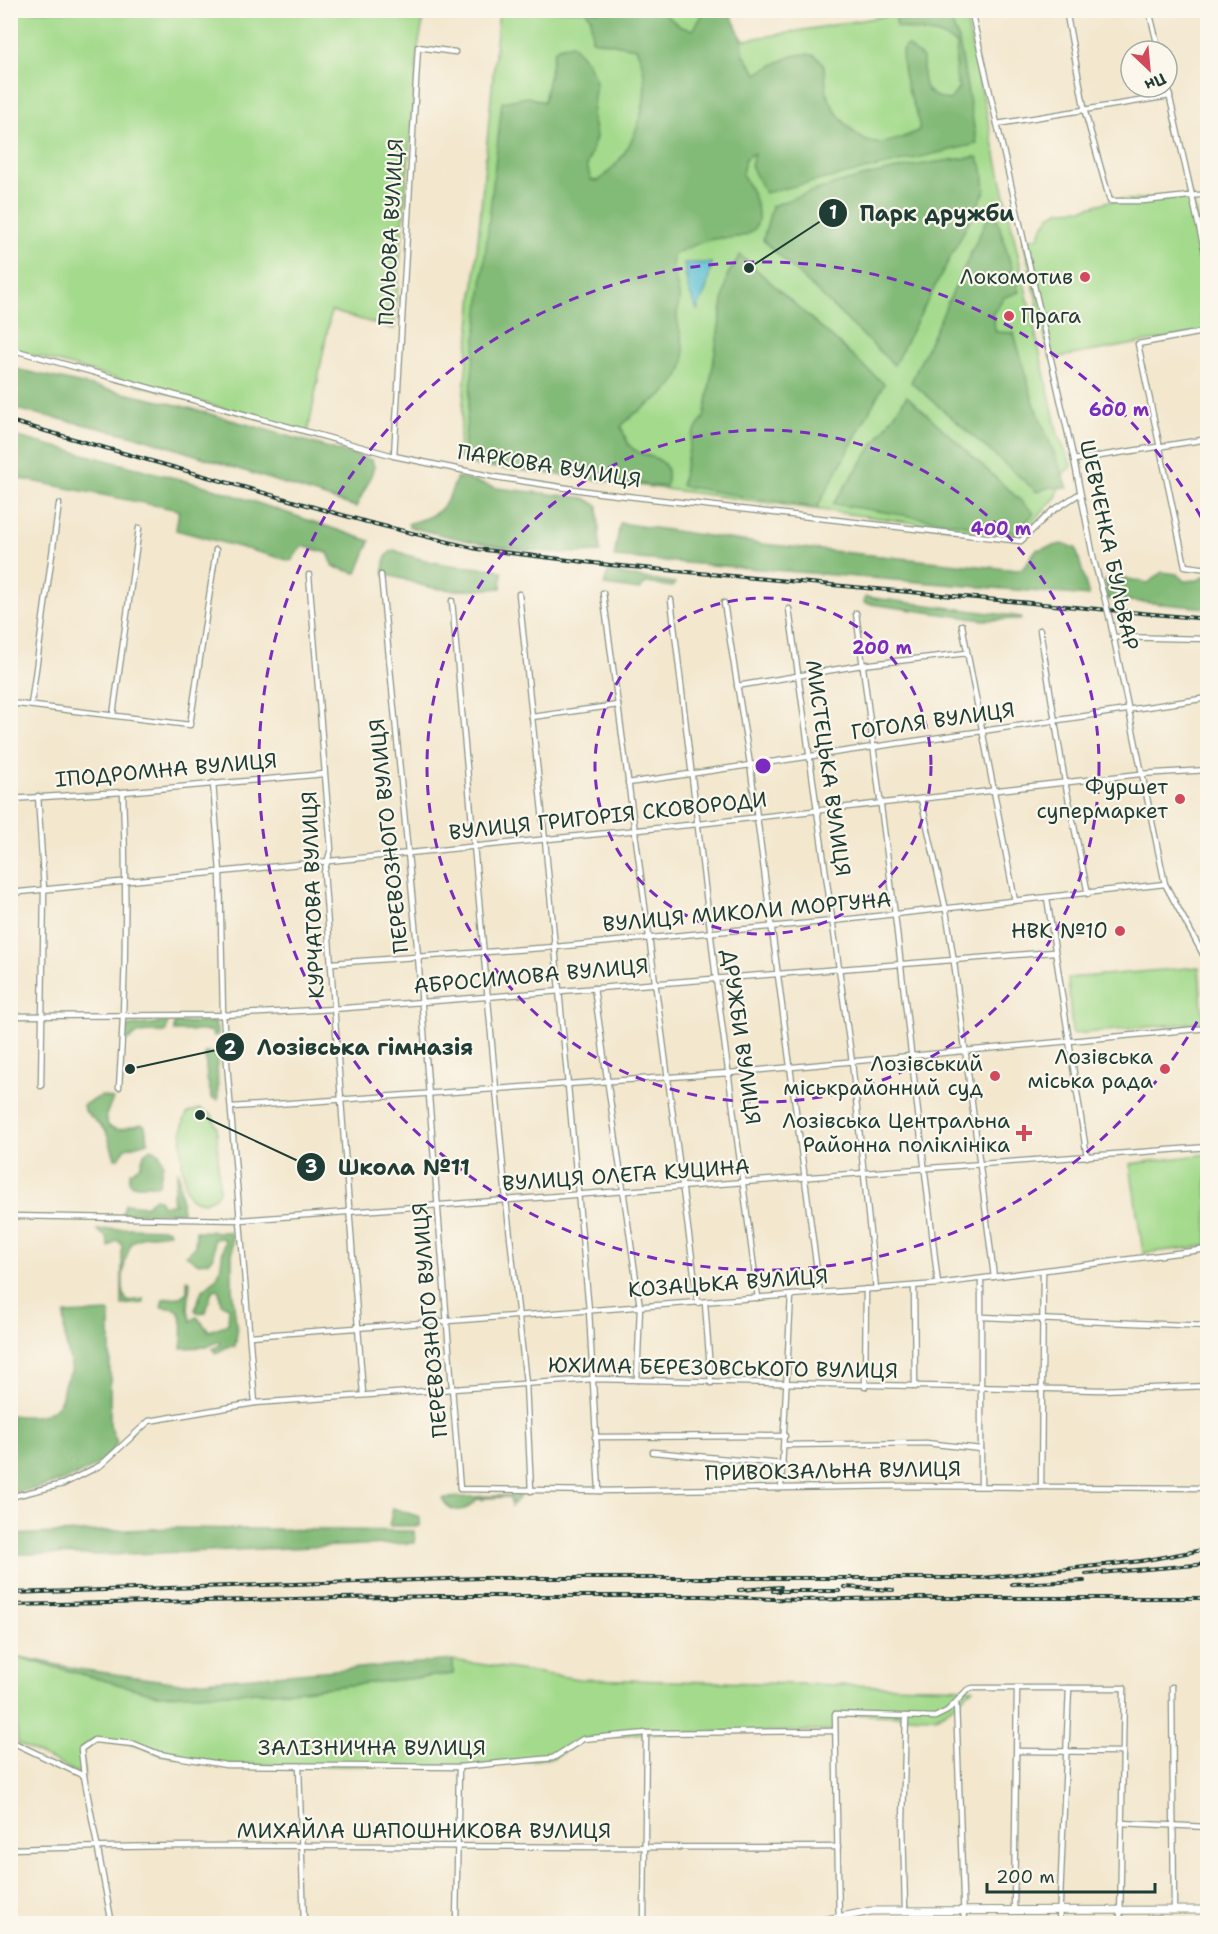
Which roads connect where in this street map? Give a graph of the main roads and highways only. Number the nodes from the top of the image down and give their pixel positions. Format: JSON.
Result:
{"nodes":[{"id":1,"x":1208,"y":1910,"type":"edge"},
{"id":2,"x":840,"y":1921,"type":"edge"},
{"id":3,"x":807,"y":1923,"type":"edge"}],
"edges":[{"from":1,"to":2,"type":"main road"},
{"from":2,"to":3,"type":"main road"}]}
